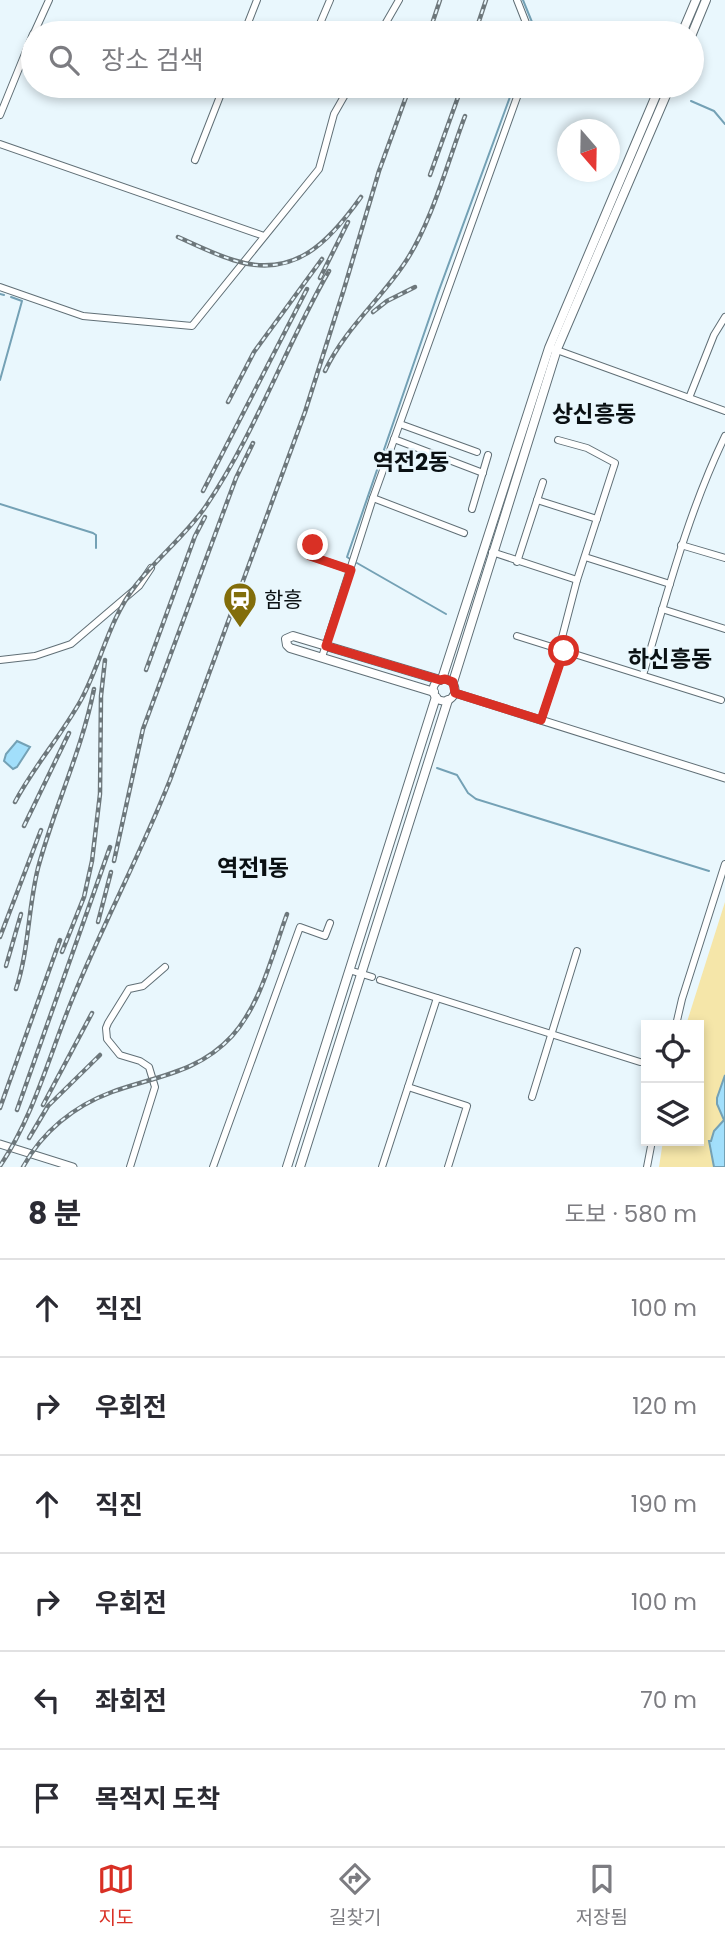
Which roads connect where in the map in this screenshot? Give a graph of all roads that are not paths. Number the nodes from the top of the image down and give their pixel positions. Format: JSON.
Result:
{"nodes":[{"id":1,"x":49,"y":0,"type":"edge"},
{"id":2,"x":257,"y":0,"type":"edge"},
{"id":3,"x":330,"y":0,"type":"edge"},
{"id":4,"x":399,"y":0,"type":"edge"},
{"id":5,"x":517,"y":0,"type":"edge"},
{"id":6,"x":696,"y":0,"type":"edge"},
{"id":7,"x":706,"y":0,"type":"edge"},
{"id":8,"x":40,"y":21,"type":"edge"},
{"id":9,"x":249,"y":21,"type":"edge"},
{"id":10,"x":321,"y":21,"type":"edge"},
{"id":11,"x":387,"y":21,"type":"edge"},
{"id":12,"x":525,"y":21,"type":"edge"},
{"id":13,"x":687,"y":21,"type":"edge"},
{"id":14,"x":697,"y":21,"type":"edge"},
{"id":15,"x":21,"y":65,"type":"edge"},
{"id":16,"x":219,"y":98,"type":"edge"},
{"id":17,"x":343,"y":98,"type":"edge"},
{"id":18,"x":517,"y":98,"type":"edge"},
{"id":19,"x":655,"y":98,"type":"edge"},
{"id":20,"x":665,"y":98,"type":"edge"},
{"id":21,"x":0,"y":115,"type":"edge"},
{"id":22,"x":0,"y":144,"type":"edge"},
{"id":23,"x":195,"y":160,"type":"dead end"},
{"id":24,"x":264,"y":236,"type":"junction"},
{"id":25,"x":0,"y":287,"type":"edge"},
{"id":26,"x":725,"y":317,"type":"edge"},
{"id":27,"x":553,"y":349,"type":"junction"},
{"id":28,"x":689,"y":398,"type":"junction"},
{"id":29,"x":725,"y":411,"type":"edge"},
{"id":30,"x":400,"y":424,"type":"junction"},
{"id":31,"x":725,"y":436,"type":"edge"},
{"id":32,"x":394,"y":439,"type":"junction"},
{"id":33,"x":558,"y":440,"type":"dead end"},
{"id":34,"x":477,"y":452,"type":"dead end"},
{"id":35,"x":488,"y":455,"type":"dead end"},
{"id":36,"x":483,"y":473,"type":"junction"},
{"id":37,"x":543,"y":482,"type":"dead end"},
{"id":38,"x":373,"y":498,"type":"junction"},
{"id":39,"x":537,"y":500,"type":"junction"},
{"id":40,"x":472,"y":509,"type":"dead end"},
{"id":41,"x":597,"y":519,"type":"junction"},
{"id":42,"x":464,"y":534,"type":"dead end"},
{"id":43,"x":313,"y":545,"type":"dead end"},
{"id":44,"x":681,"y":545,"type":"junction"},
{"id":45,"x":492,"y":552,"type":"junction"},
{"id":46,"x":585,"y":557,"type":"junction"},
{"id":47,"x":725,"y":558,"type":"edge"},
{"id":48,"x":517,"y":562,"type":"junction"},
{"id":49,"x":151,"y":568,"type":"dead end"},
{"id":50,"x":351,"y":570,"type":"junction"},
{"id":51,"x":577,"y":580,"type":"junction"},
{"id":52,"x":670,"y":584,"type":"junction"},
{"id":53,"x":662,"y":609,"type":"junction"},
{"id":54,"x":725,"y":629,"type":"edge"},
{"id":55,"x":517,"y":636,"type":"dead end"},
{"id":56,"x":326,"y":646,"type":"junction"},
{"id":57,"x":561,"y":650,"type":"junction"},
{"id":58,"x":322,"y":657,"type":"junction"},
{"id":59,"x":0,"y":660,"type":"edge"},
{"id":60,"x":643,"y":675,"type":"junction"},
{"id":61,"x":441,"y":680,"type":"junction"},
{"id":62,"x":453,"y":682,"type":"junction"},
{"id":63,"x":455,"y":693,"type":"junction"},
{"id":64,"x":435,"y":694,"type":"junction"},
{"id":65,"x":448,"y":700,"type":"junction"},
{"id":66,"x":721,"y":700,"type":"dead end"},
{"id":67,"x":541,"y":720,"type":"junction"},
{"id":68,"x":725,"y":778,"type":"edge"},
{"id":69,"x":725,"y":864,"type":"edge"},
{"id":70,"x":330,"y":923,"type":"dead end"},
{"id":71,"x":578,"y":951,"type":"dead end"},
{"id":72,"x":165,"y":967,"type":"dead end"},
{"id":73,"x":349,"y":970,"type":"junction"},
{"id":74,"x":360,"y":974,"type":"junction"},
{"id":75,"x":372,"y":977,"type":"dead end"},
{"id":76,"x":380,"y":980,"type":"dead end"},
{"id":77,"x":437,"y":998,"type":"junction"},
{"id":78,"x":677,"y":1020,"type":"edge"},
{"id":79,"x":552,"y":1034,"type":"junction"},
{"id":80,"x":640,"y":1062,"type":"dead end"},
{"id":81,"x":408,"y":1087,"type":"junction"},
{"id":82,"x":532,"y":1097,"type":"dead end"},
{"id":83,"x":0,"y":1144,"type":"edge"},
{"id":84,"x":651,"y":1146,"type":"edge"},
{"id":85,"x":73,"y":1167,"type":"edge"},
{"id":86,"x":130,"y":1167,"type":"edge"},
{"id":87,"x":213,"y":1167,"type":"edge"},
{"id":88,"x":287,"y":1167,"type":"edge"},
{"id":89,"x":300,"y":1167,"type":"edge"},
{"id":90,"x":382,"y":1167,"type":"edge"},
{"id":91,"x":448,"y":1167,"type":"edge"},
{"id":92,"x":647,"y":1167,"type":"edge"}],
"edges":[{"from":1,"to":8,"type":"street"},
{"from":2,"to":9,"type":"street"},
{"from":3,"to":10,"type":"street"},
{"from":4,"to":11,"type":"street"},
{"from":5,"to":12,"type":"street"},
{"from":6,"to":13,"type":"main road"},
{"from":7,"to":14,"type":"main road"},
{"from":15,"to":21,"type":"street"},
{"from":16,"to":23,"type":"street"},
{"from":17,"to":24,"type":"street"},
{"from":18,"to":30,"type":"street"},
{"from":19,"to":27,"type":"main road"},
{"from":20,"to":27,"type":"main road"},
{"from":22,"to":24,"type":"street"},
{"from":24,"to":25,"type":"street"},
{"from":26,"to":28,"type":"street"},
{"from":27,"to":28,"type":"street"},
{"from":27,"to":45,"type":"main road"},
{"from":27,"to":61,"type":"main road"},
{"from":28,"to":29,"type":"street"},
{"from":30,"to":32,"type":"street"},
{"from":30,"to":34,"type":"street"},
{"from":31,"to":44,"type":"street"},
{"from":32,"to":36,"type":"street"},
{"from":32,"to":38,"type":"street"},
{"from":33,"to":41,"type":"street"},
{"from":35,"to":36,"type":"street"},
{"from":36,"to":40,"type":"street"},
{"from":37,"to":39,"type":"street"},
{"from":38,"to":42,"type":"street"},
{"from":38,"to":50,"type":"street"},
{"from":39,"to":41,"type":"street"},
{"from":39,"to":48,"type":"street"},
{"from":41,"to":46,"type":"street"},
{"from":43,"to":50,"type":"street"},
{"from":44,"to":47,"type":"street"},
{"from":44,"to":52,"type":"street"},
{"from":45,"to":48,"type":"street"},
{"from":45,"to":62,"type":"main road"},
{"from":46,"to":51,"type":"street"},
{"from":46,"to":52,"type":"street"},
{"from":48,"to":51,"type":"street"},
{"from":49,"to":59,"type":"street"},
{"from":50,"to":56,"type":"street"},
{"from":51,"to":57,"type":"street"},
{"from":52,"to":53,"type":"street"},
{"from":53,"to":54,"type":"street"},
{"from":53,"to":60,"type":"street"},
{"from":55,"to":57,"type":"street"},
{"from":56,"to":58,"type":"street"},
{"from":56,"to":58,"type":"main road"},
{"from":56,"to":61,"type":"main road"},
{"from":57,"to":60,"type":"street"},
{"from":57,"to":67,"type":"street"},
{"from":58,"to":64,"type":"main road"},
{"from":60,"to":66,"type":"street"},
{"from":61,"to":62,"type":"street"},
{"from":61,"to":64,"type":"street"},
{"from":62,"to":63,"type":"street"},
{"from":63,"to":65,"type":"street"},
{"from":63,"to":67,"type":"street"},
{"from":64,"to":65,"type":"street"},
{"from":64,"to":73,"type":"main road"},
{"from":65,"to":74,"type":"main road"},
{"from":67,"to":68,"type":"street"},
{"from":69,"to":78,"type":"street"},
{"from":70,"to":87,"type":"street"},
{"from":71,"to":79,"type":"street"},
{"from":72,"to":86,"type":"street"},
{"from":73,"to":74,"type":"street"},
{"from":73,"to":88,"type":"main road"},
{"from":74,"to":75,"type":"street"},
{"from":74,"to":89,"type":"main road"},
{"from":76,"to":77,"type":"street"},
{"from":77,"to":79,"type":"street"},
{"from":77,"to":81,"type":"street"},
{"from":79,"to":80,"type":"street"},
{"from":79,"to":82,"type":"street"},
{"from":81,"to":90,"type":"street"},
{"from":81,"to":91,"type":"street"},
{"from":83,"to":85,"type":"street"},
{"from":84,"to":92,"type":"street"}]}
